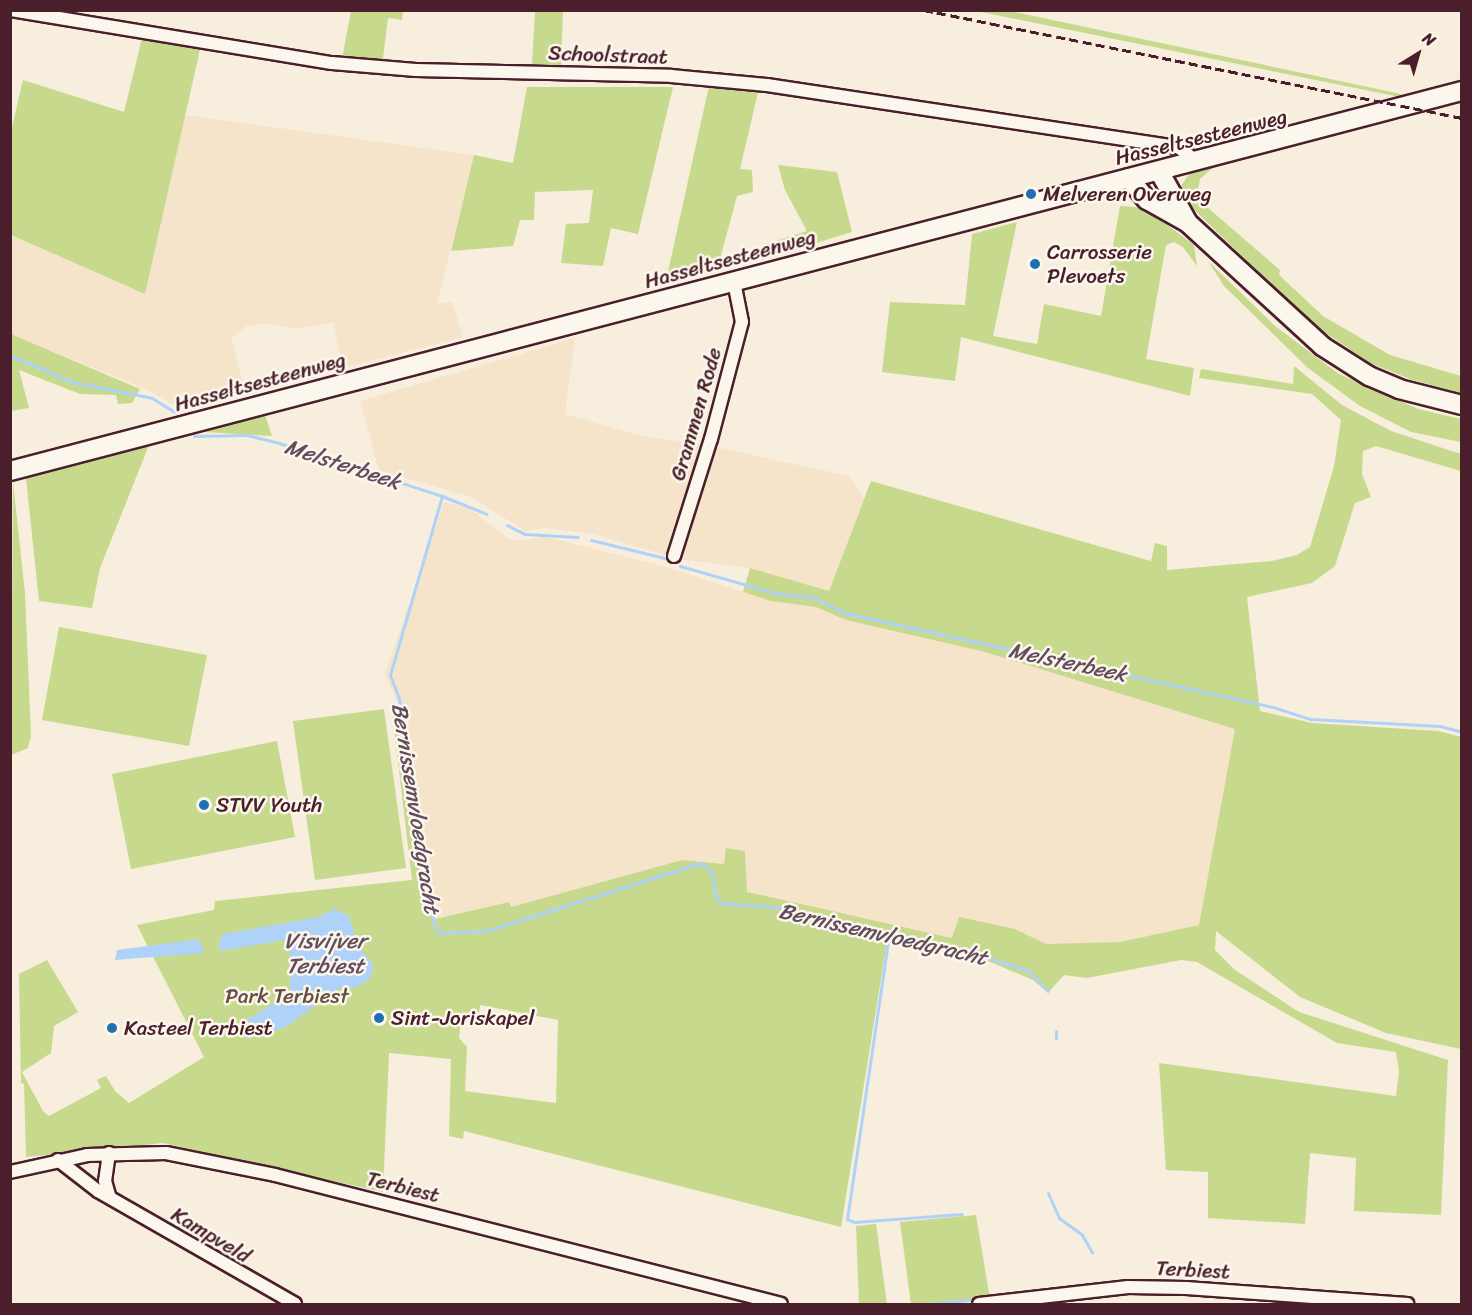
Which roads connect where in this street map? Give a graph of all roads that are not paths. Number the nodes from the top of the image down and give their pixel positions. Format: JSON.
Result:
{"nodes":[{"id":1,"x":11,"y":10,"type":"edge"},
{"id":2,"x":1461,"y":91,"type":"edge"},
{"id":3,"x":1197,"y":162,"type":"junction"},
{"id":4,"x":1159,"y":171,"type":"junction"},
{"id":5,"x":1129,"y":178,"type":"junction"},
{"id":6,"x":1188,"y":223,"type":"junction"},
{"id":7,"x":734,"y":282,"type":"junction"},
{"id":8,"x":1461,"y":405,"type":"edge"},
{"id":9,"x":10,"y":471,"type":"edge"},
{"id":10,"x":674,"y":556,"type":"dead end"},
{"id":11,"x":109,"y":1154,"type":"junction"},
{"id":12,"x":58,"y":1160,"type":"junction"},
{"id":13,"x":10,"y":1172,"type":"edge"},
{"id":14,"x":109,"y":1195,"type":"junction"},
{"id":15,"x":295,"y":1305,"type":"edge"},
{"id":16,"x":781,"y":1305,"type":"edge"},
{"id":17,"x":979,"y":1305,"type":"edge"},
{"id":18,"x":1407,"y":1305,"type":"edge"}],
"edges":[{"from":1,"to":3,"type":"street","name":"Schoolstraat"},
{"from":2,"to":3,"type":"main road","name":"Hasseltsesteenweg"},
{"from":3,"to":4,"type":"main road","name":"Hasseltsesteenweg"},
{"from":4,"to":5,"type":"main road","name":"Hasseltsesteenweg"},
{"from":4,"to":6,"type":"main road"},
{"from":5,"to":6,"type":"main road"},
{"from":5,"to":7,"type":"main road","name":"Hasseltsesteenweg"},
{"from":6,"to":8,"type":"main road"},
{"from":7,"to":9,"type":"main road","name":"Hasseltsesteenweg"},
{"from":7,"to":10,"type":"street","name":"Grammen Rode"},
{"from":11,"to":12,"type":"street","name":"Terbiest"},
{"from":11,"to":14,"type":"street"},
{"from":11,"to":16,"type":"street","name":"Terbiest"},
{"from":12,"to":13,"type":"street","name":"Terbiest"},
{"from":12,"to":14,"type":"street","name":"Kampveld"},
{"from":14,"to":15,"type":"street","name":"Kampveld"},
{"from":17,"to":18,"type":"street","name":"Terbiest"}]}
